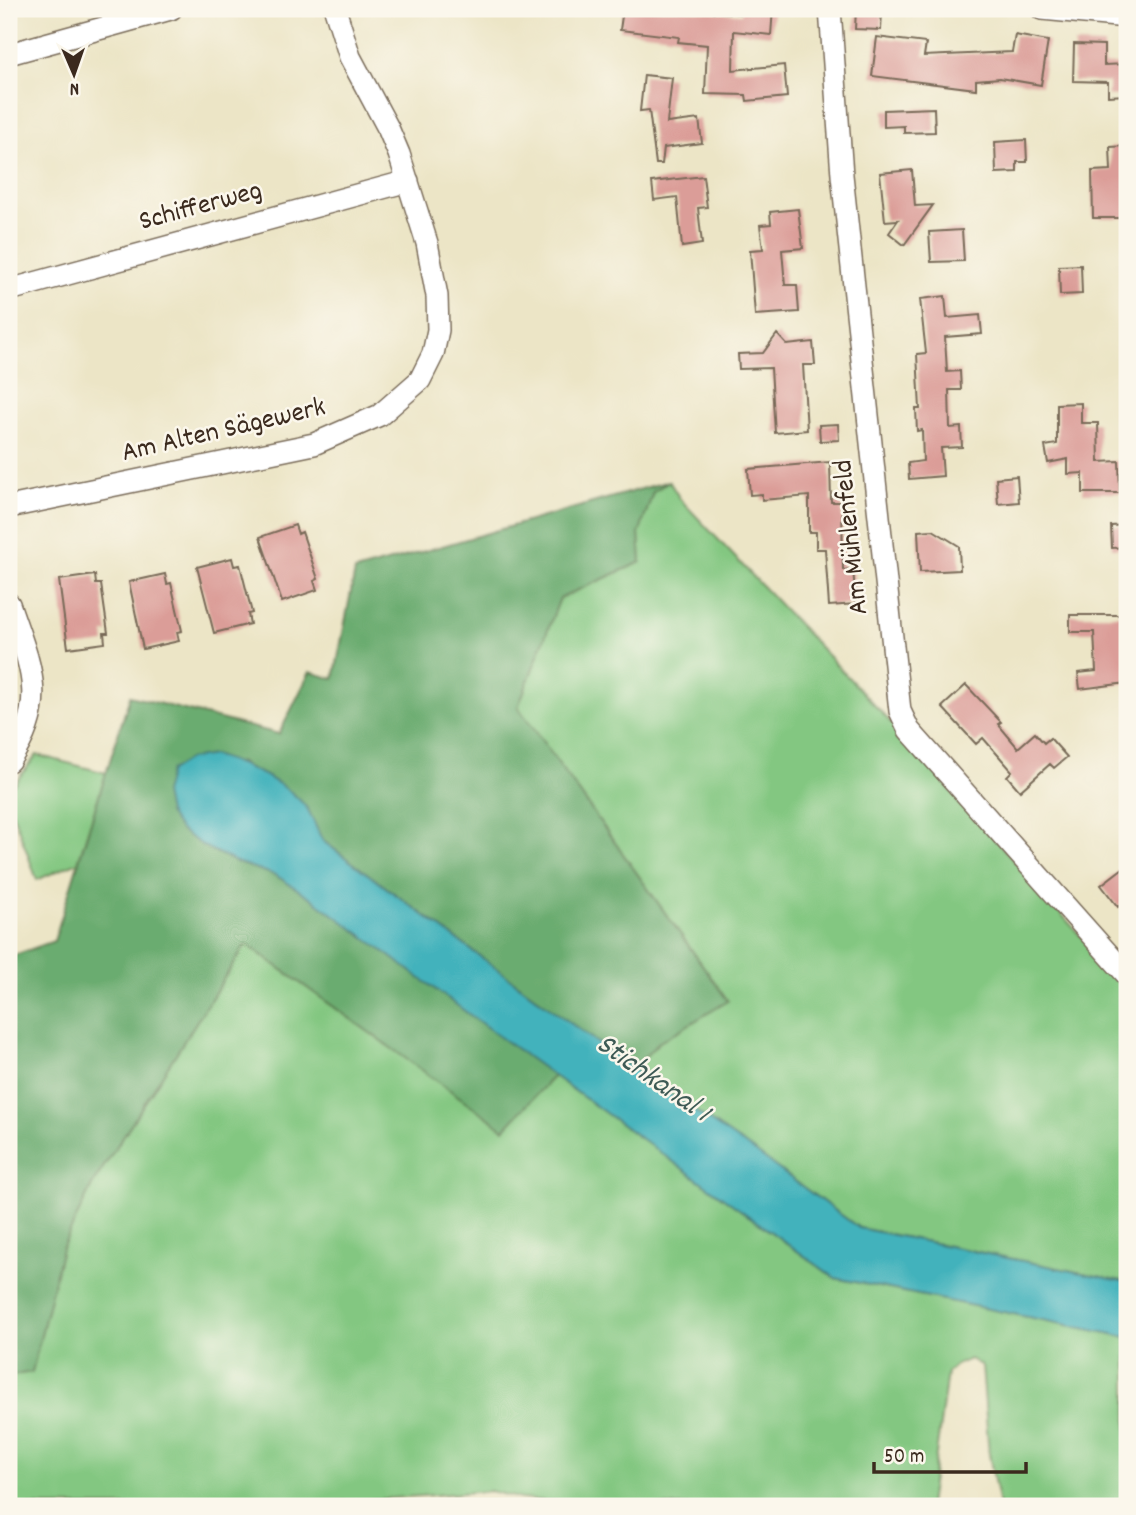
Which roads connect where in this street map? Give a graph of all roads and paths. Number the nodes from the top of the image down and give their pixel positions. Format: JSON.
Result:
{"nodes":[{"id":1,"x":171,"y":9,"type":"edge"},
{"id":2,"x":335,"y":9,"type":"edge"},
{"id":3,"x":830,"y":9,"type":"edge"},
{"id":4,"x":1042,"y":9,"type":"edge"},
{"id":5,"x":1127,"y":17,"type":"edge"},
{"id":6,"x":9,"y":54,"type":"edge"},
{"id":7,"x":408,"y":181,"type":"junction"},
{"id":8,"x":9,"y":290,"type":"edge"},
{"id":9,"x":9,"y":507,"type":"edge"},
{"id":10,"x":9,"y":604,"type":"edge"},
{"id":11,"x":9,"y":761,"type":"edge"},
{"id":12,"x":1127,"y":975,"type":"edge"}],
"edges":[{"from":1,"to":6,"type":"street"},
{"from":2,"to":7,"type":"street","name":"Am Alten Sägewerk"},
{"from":3,"to":12,"type":"street","name":"Am Mühlenfeld"},
{"from":4,"to":5,"type":"street"},
{"from":7,"to":8,"type":"street","name":"Schifferweg"},
{"from":7,"to":9,"type":"street","name":"Am Alten Sägewerk"},
{"from":10,"to":11,"type":"street"}]}
